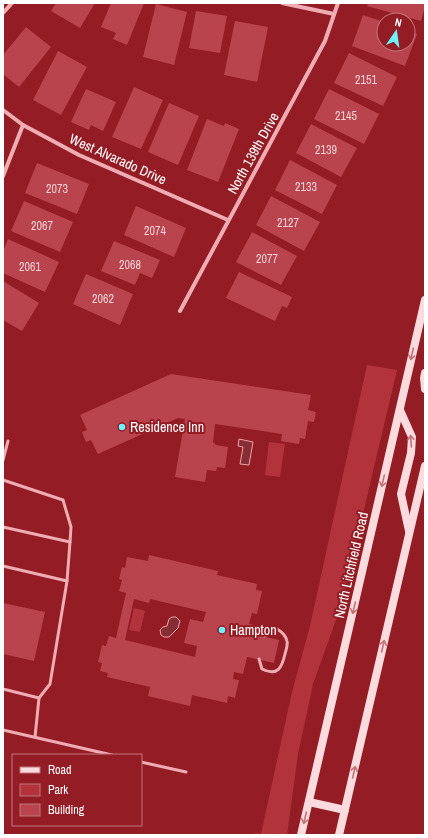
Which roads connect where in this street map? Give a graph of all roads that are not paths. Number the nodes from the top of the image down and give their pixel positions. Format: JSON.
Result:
{"nodes":[{"id":1,"x":12,"y":3,"type":"edge"},
{"id":2,"x":282,"y":3,"type":"edge"},
{"id":3,"x":338,"y":3,"type":"edge"},
{"id":4,"x":3,"y":13,"type":"edge"},
{"id":5,"x":334,"y":14,"type":"junction"},
{"id":6,"x":3,"y":110,"type":"edge"},
{"id":7,"x":23,"y":125,"type":"junction"},
{"id":8,"x":3,"y":176,"type":"edge"},
{"id":9,"x":228,"y":220,"type":"junction"},
{"id":10,"x":425,"y":300,"type":"edge"},
{"id":11,"x":180,"y":311,"type":"dead end"},
{"id":12,"x":421,"y":316,"type":"junction"},
{"id":13,"x":425,"y":328,"type":"edge"},
{"id":14,"x":425,"y":373,"type":"edge"},
{"id":15,"x":425,"y":389,"type":"edge"},
{"id":16,"x":400,"y":410,"type":"junction"},
{"id":17,"x":8,"y":442,"type":"dead end"},
{"id":18,"x":3,"y":460,"type":"edge"},
{"id":19,"x":425,"y":466,"type":"edge"},
{"id":20,"x":3,"y":480,"type":"edge"},
{"id":21,"x":3,"y":527,"type":"edge"},
{"id":22,"x":410,"y":534,"type":"junction"},
{"id":23,"x":70,"y":542,"type":"junction"},
{"id":24,"x":3,"y":566,"type":"edge"},
{"id":25,"x":67,"y":581,"type":"junction"},
{"id":26,"x":264,"y":636,"type":"dead end"},
{"id":27,"x":259,"y":660,"type":"dead end"},
{"id":28,"x":3,"y":689,"type":"edge"},
{"id":29,"x":39,"y":698,"type":"junction"},
{"id":30,"x":3,"y":730,"type":"edge"},
{"id":31,"x":35,"y":737,"type":"junction"},
{"id":32,"x":108,"y":754,"type":"edge"},
{"id":33,"x":142,"y":762,"type":"edge"},
{"id":34,"x":186,"y":772,"type":"dead end"},
{"id":35,"x":309,"y":802,"type":"junction"},
{"id":36,"x":345,"y":810,"type":"junction"},
{"id":37,"x":301,"y":835,"type":"edge"},
{"id":38,"x":339,"y":835,"type":"edge"}],
"edges":[{"from":1,"to":4,"type":"street"},
{"from":2,"to":5,"type":"street"},
{"from":3,"to":5,"type":"street","name":"North 139th Drive"},
{"from":5,"to":9,"type":"street","name":"North 139th Drive"},
{"from":6,"to":7,"type":"street","name":"West Alvarado Drive"},
{"from":7,"to":8,"type":"street"},
{"from":7,"to":9,"type":"street","name":"West Alvarado Drive"},
{"from":9,"to":11,"type":"street","name":"North 139th Drive"},
{"from":10,"to":12,"type":"main road","name":"North Litchfield Road"},
{"from":12,"to":13,"type":"main road"},
{"from":12,"to":16,"type":"main road","name":"North Litchfield Road","one_way":true},
{"from":14,"to":15,"type":"main road"},
{"from":22,"to":16,"type":"main road","one_way":true},
{"from":16,"to":35,"type":"main road","name":"North Litchfield Road","one_way":true},
{"from":17,"to":18,"type":"lane"},
{"from":19,"to":22,"type":"main road"},
{"from":20,"to":23,"type":"lane"},
{"from":21,"to":23,"type":"lane"},
{"from":36,"to":22,"type":"main road","one_way":true},
{"from":23,"to":25,"type":"lane"},
{"from":24,"to":25,"type":"lane"},
{"from":25,"to":29,"type":"lane"},
{"from":26,"to":27,"type":"lane"},
{"from":28,"to":29,"type":"lane"},
{"from":29,"to":31,"type":"lane"},
{"from":30,"to":31,"type":"lane"},
{"from":31,"to":32,"type":"lane"},
{"from":33,"to":34,"type":"lane"},
{"from":35,"to":36,"type":"main road"},
{"from":35,"to":37,"type":"main road","name":"North Litchfield Road","one_way":true},
{"from":36,"to":38,"type":"main road"}]}
